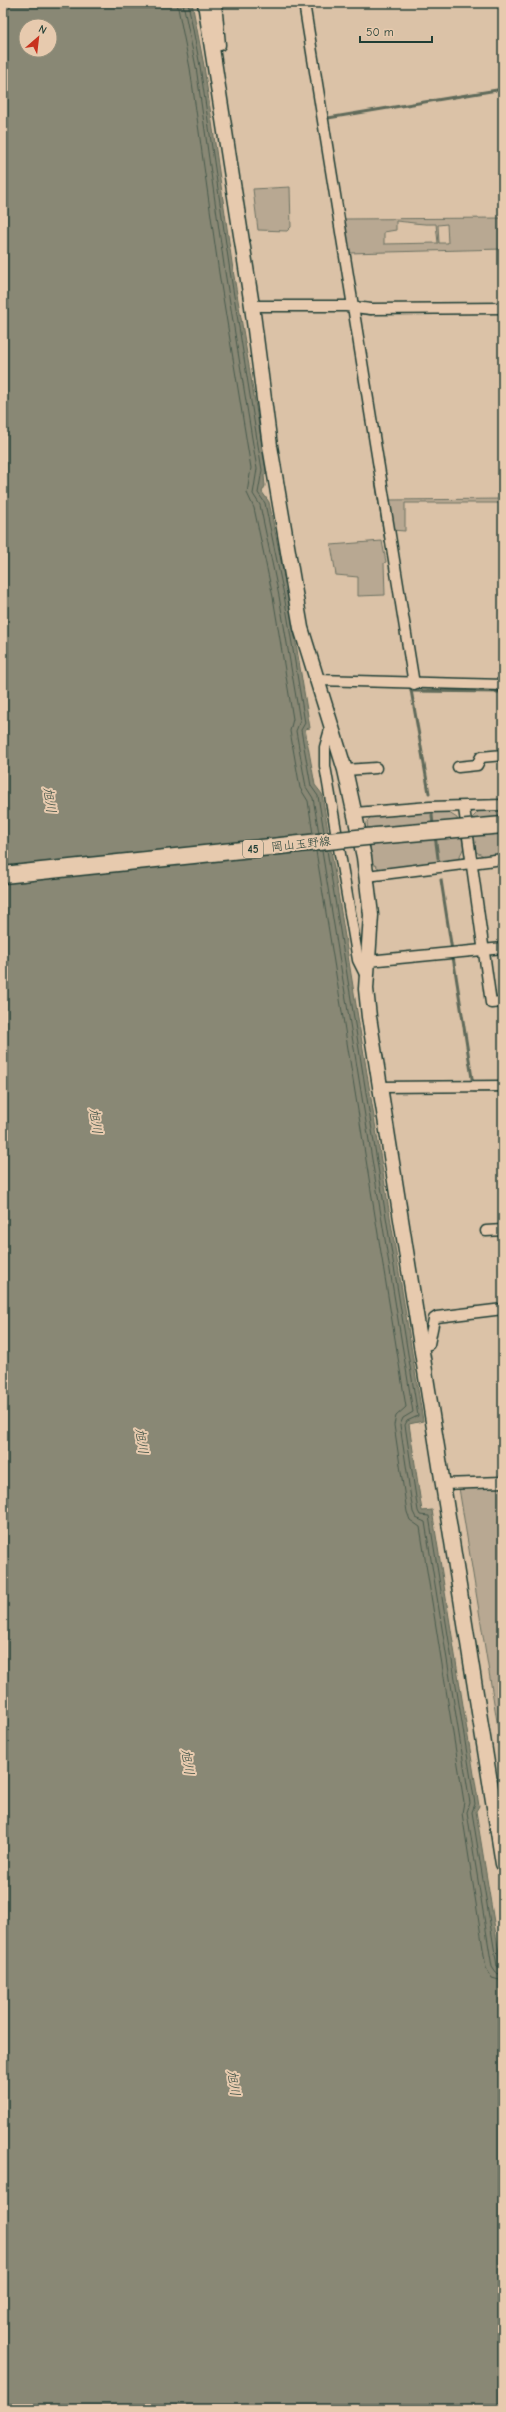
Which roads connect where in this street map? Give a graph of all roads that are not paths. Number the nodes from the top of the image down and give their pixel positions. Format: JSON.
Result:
{"nodes":[{"id":1,"x":205,"y":3,"type":"edge"},
{"id":2,"x":216,"y":3,"type":"edge"},
{"id":3,"x":304,"y":3,"type":"edge"},
{"id":4,"x":212,"y":46,"type":"junction"},
{"id":5,"x":252,"y":306,"type":"junction"},
{"id":6,"x":352,"y":308,"type":"junction"},
{"id":7,"x":503,"y":308,"type":"edge"},
{"id":8,"x":318,"y":680,"type":"junction"},
{"id":9,"x":411,"y":684,"type":"junction"},
{"id":10,"x":503,"y":685,"type":"edge"},
{"id":11,"x":331,"y":724,"type":"junction"},
{"id":12,"x":503,"y":755,"type":"edge"},
{"id":13,"x":458,"y":767,"type":"dead end"},
{"id":14,"x":376,"y":768,"type":"dead end"},
{"id":15,"x":345,"y":770,"type":"junction"},
{"id":16,"x":503,"y":805,"type":"edge"},
{"id":17,"x":464,"y":808,"type":"junction"},
{"id":18,"x":355,"y":813,"type":"junction"},
{"id":19,"x":503,"y":825,"type":"edge"},
{"id":20,"x":503,"y":859,"type":"edge"},
{"id":21,"x":470,"y":862,"type":"junction"},
{"id":22,"x":3,"y":875,"type":"edge"},
{"id":23,"x":367,"y":876,"type":"junction"},
{"id":24,"x":503,"y":948,"type":"edge"},
{"id":25,"x":483,"y":950,"type":"junction"},
{"id":26,"x":368,"y":961,"type":"junction"},
{"id":27,"x":367,"y":979,"type":"junction"},
{"id":28,"x":503,"y":1002,"type":"edge"},
{"id":29,"x":503,"y":1086,"type":"edge"},
{"id":30,"x":379,"y":1087,"type":"junction"},
{"id":31,"x":503,"y":1230,"type":"edge"},
{"id":32,"x":486,"y":1231,"type":"dead end"},
{"id":33,"x":503,"y":1309,"type":"edge"},
{"id":34,"x":420,"y":1346,"type":"junction"},
{"id":35,"x":503,"y":1482,"type":"edge"},
{"id":36,"x":443,"y":1484,"type":"junction"},
{"id":37,"x":503,"y":1864,"type":"edge"}],
"edges":[{"from":1,"to":4,"type":"street"},
{"from":2,"to":4,"type":"street"},
{"from":3,"to":6,"type":"street"},
{"from":4,"to":5,"type":"street"},
{"from":5,"to":6,"type":"street"},
{"from":5,"to":8,"type":"street"},
{"from":6,"to":7,"type":"street"},
{"from":6,"to":9,"type":"street"},
{"from":8,"to":9,"type":"street"},
{"from":8,"to":11,"type":"street"},
{"from":9,"to":10,"type":"street"},
{"from":11,"to":15,"type":"street"},
{"from":11,"to":27,"type":"street"},
{"from":12,"to":13,"type":"street"},
{"from":14,"to":15,"type":"street"},
{"from":15,"to":18,"type":"street"},
{"from":16,"to":17,"type":"street"},
{"from":17,"to":18,"type":"street"},
{"from":17,"to":21,"type":"street"},
{"from":18,"to":23,"type":"street"},
{"from":19,"to":22,"type":"main road","name":"岡山玉野線","number":"45","bridge":true},
{"from":20,"to":21,"type":"street"},
{"from":21,"to":23,"type":"street"},
{"from":21,"to":25,"type":"street"},
{"from":23,"to":26,"type":"street"},
{"from":24,"to":25,"type":"street"},
{"from":25,"to":26,"type":"street"},
{"from":25,"to":28,"type":"street"},
{"from":26,"to":27,"type":"street"},
{"from":27,"to":30,"type":"street"},
{"from":29,"to":30,"type":"street"},
{"from":30,"to":34,"type":"street"},
{"from":31,"to":32,"type":"street"},
{"from":33,"to":34,"type":"street"},
{"from":34,"to":36,"type":"street"},
{"from":35,"to":36,"type":"street"},
{"from":36,"to":37,"type":"street"}]}
